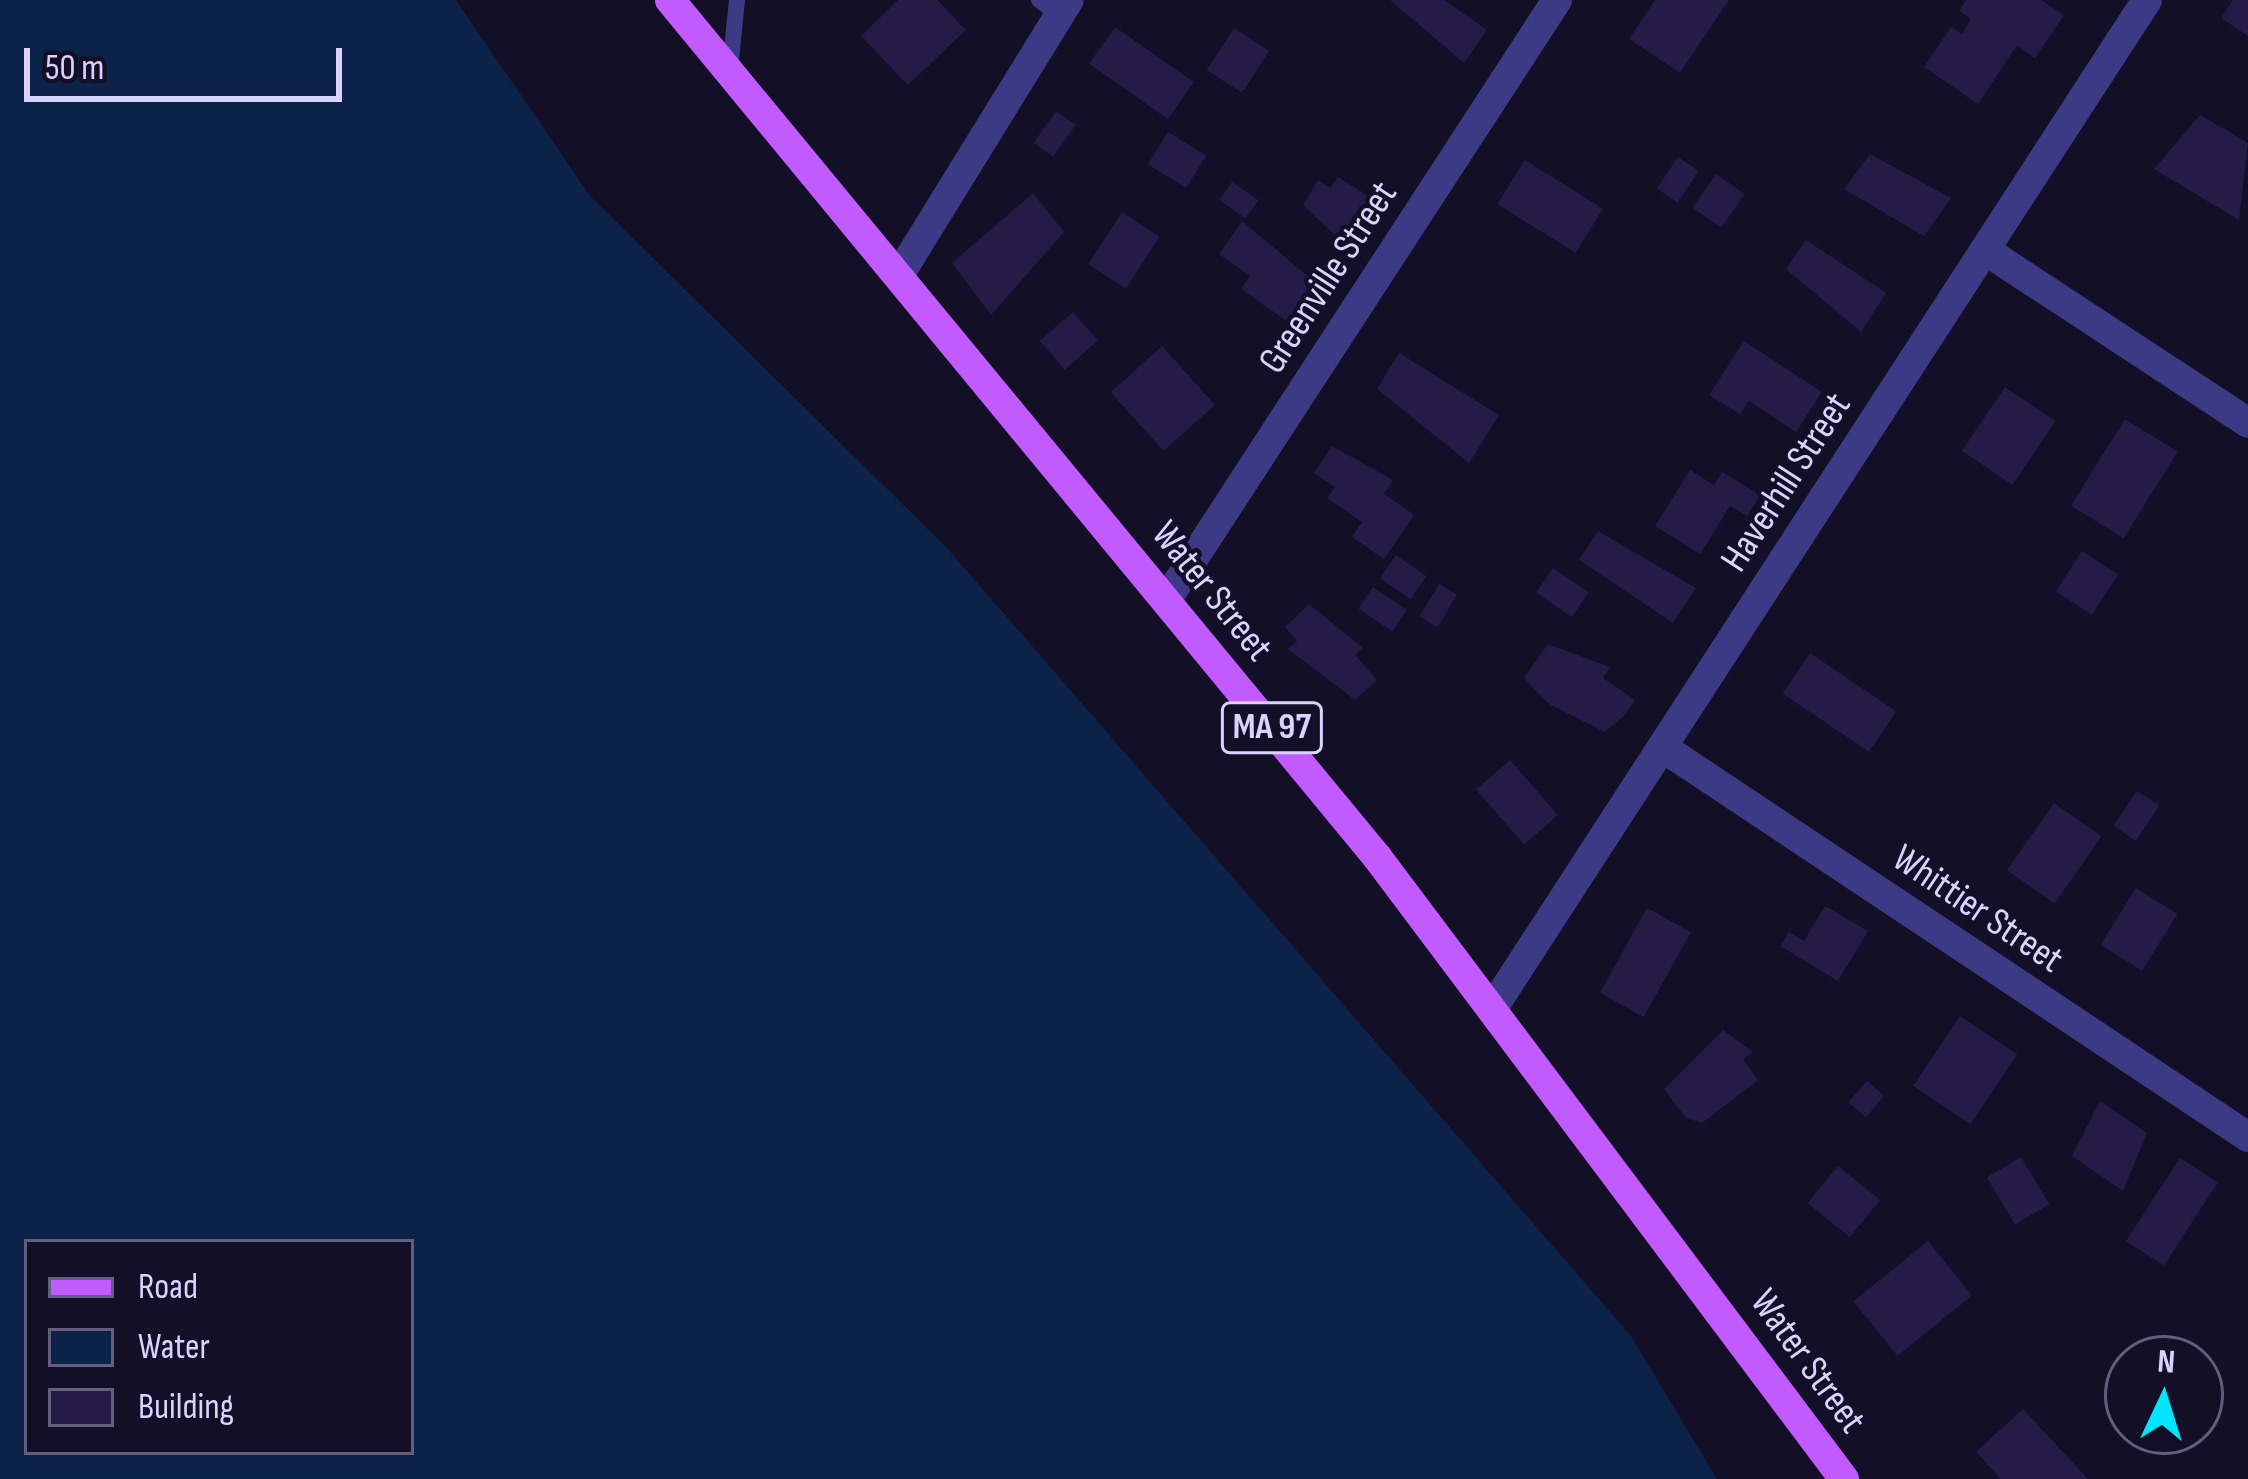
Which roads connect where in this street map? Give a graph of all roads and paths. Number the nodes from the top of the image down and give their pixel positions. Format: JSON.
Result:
{"nodes":[{"id":1,"x":670,"y":0,"type":"edge"},
{"id":2,"x":737,"y":0,"type":"edge"},
{"id":3,"x":1557,"y":0,"type":"edge"},
{"id":4,"x":2147,"y":0,"type":"edge"},
{"id":5,"x":1056,"y":5,"type":"edge"},
{"id":6,"x":730,"y":70,"type":"junction"},
{"id":7,"x":1985,"y":250,"type":"junction"},
{"id":8,"x":899,"y":275,"type":"junction"},
{"id":9,"x":2248,"y":423,"type":"edge"},
{"id":10,"x":1167,"y":599,"type":"junction"},
{"id":11,"x":1662,"y":747,"type":"junction"},
{"id":12,"x":1492,"y":1009,"type":"junction"},
{"id":13,"x":2248,"y":1138,"type":"edge"},
{"id":14,"x":1844,"y":1479,"type":"edge"}],
"edges":[{"from":1,"to":6,"type":"main road","name":"Water Street","number":"MA 97"},
{"from":2,"to":6,"type":"lane"},
{"from":3,"to":10,"type":"street","name":"Greenville Street"},
{"from":4,"to":7,"type":"street","name":"Haverhill Street"},
{"from":5,"to":8,"type":"street"},
{"from":6,"to":8,"type":"main road","name":"Water Street","number":"MA 97"},
{"from":7,"to":9,"type":"street"},
{"from":7,"to":11,"type":"street","name":"Haverhill Street"},
{"from":8,"to":10,"type":"main road","name":"Water Street","number":"MA 97"},
{"from":10,"to":12,"type":"main road","name":"Water Street","number":"MA 97"},
{"from":11,"to":12,"type":"street","name":"Haverhill Street"},
{"from":11,"to":13,"type":"street","name":"Whittier Street"},
{"from":12,"to":14,"type":"main road","name":"Water Street","number":"MA 97"}]}
